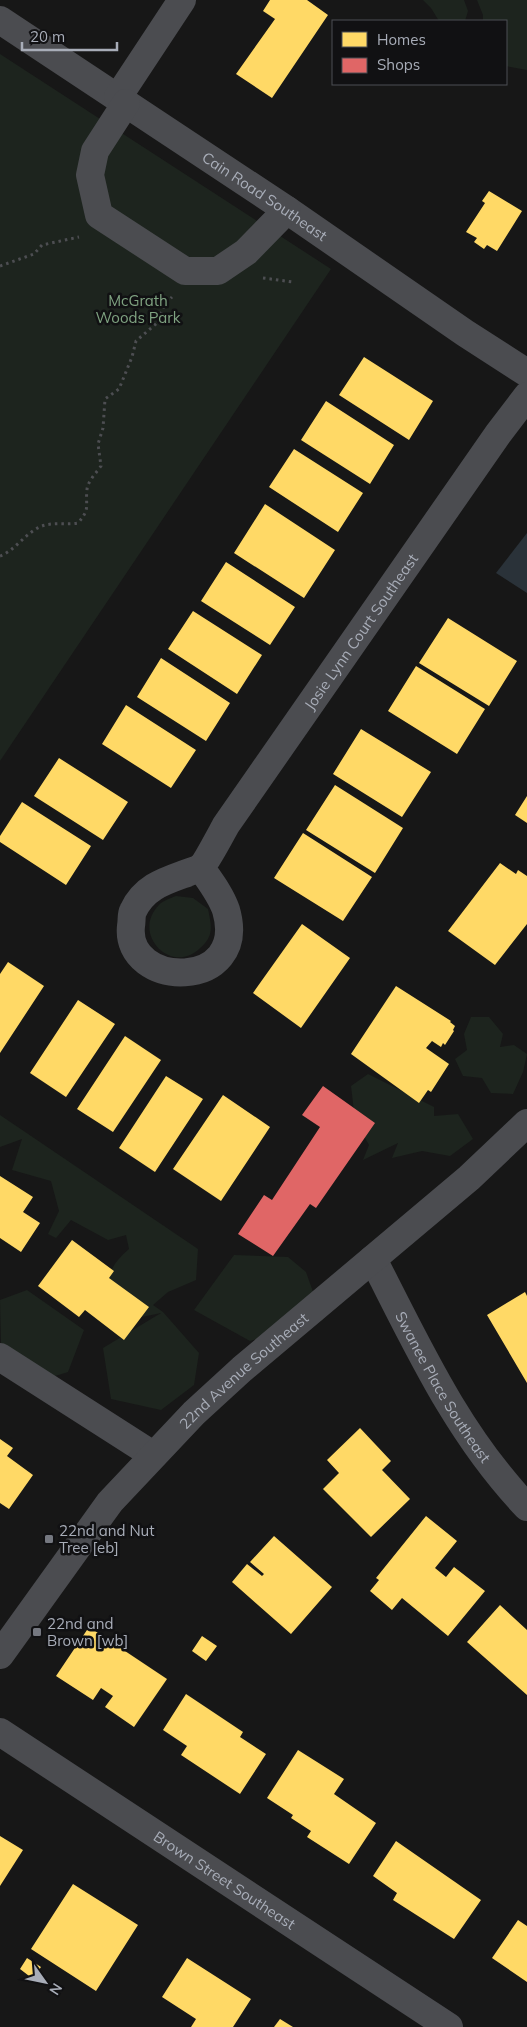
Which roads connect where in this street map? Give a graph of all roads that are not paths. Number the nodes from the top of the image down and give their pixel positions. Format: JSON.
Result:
{"nodes":[{"id":1,"x":182,"y":0,"type":"edge"},
{"id":2,"x":0,"y":20,"type":"edge"},
{"id":3,"x":122,"y":100,"type":"junction"},
{"id":4,"x":287,"y":210,"type":"junction"},
{"id":5,"x":527,"y":373,"type":"edge"},
{"id":6,"x":527,"y":396,"type":"edge"},
{"id":7,"x":202,"y":868,"type":"dead end"},
{"id":8,"x":527,"y":1123,"type":"edge"},
{"id":9,"x":373,"y":1259,"type":"junction"},
{"id":10,"x":0,"y":1357,"type":"edge"},
{"id":11,"x":153,"y":1455,"type":"junction"},
{"id":12,"x":527,"y":1507,"type":"edge"},
{"id":13,"x":0,"y":1655,"type":"edge"},
{"id":14,"x":0,"y":1732,"type":"edge"},
{"id":15,"x":449,"y":2027,"type":"edge"}],
"edges":[{"from":1,"to":3,"type":"street"},
{"from":2,"to":3,"type":"street","name":"Cain Road Southeast"},
{"from":3,"to":4,"type":"street","name":"Cain Road Southeast"},
{"from":3,"to":4,"type":"street"},
{"from":4,"to":5,"type":"street","name":"Cain Road Southeast"},
{"from":6,"to":7,"type":"street","name":"Josie Lynn Court Southeast"},
{"from":8,"to":9,"type":"street","name":"22nd Avenue Southeast"},
{"from":9,"to":11,"type":"street","name":"22nd Avenue Southeast"},
{"from":9,"to":12,"type":"street","name":"Swanee Place Southeast"},
{"from":10,"to":11,"type":"street"},
{"from":11,"to":13,"type":"street","name":"22nd Avenue Southeast"},
{"from":14,"to":15,"type":"street","name":"Brown Street Southeast"}]}
